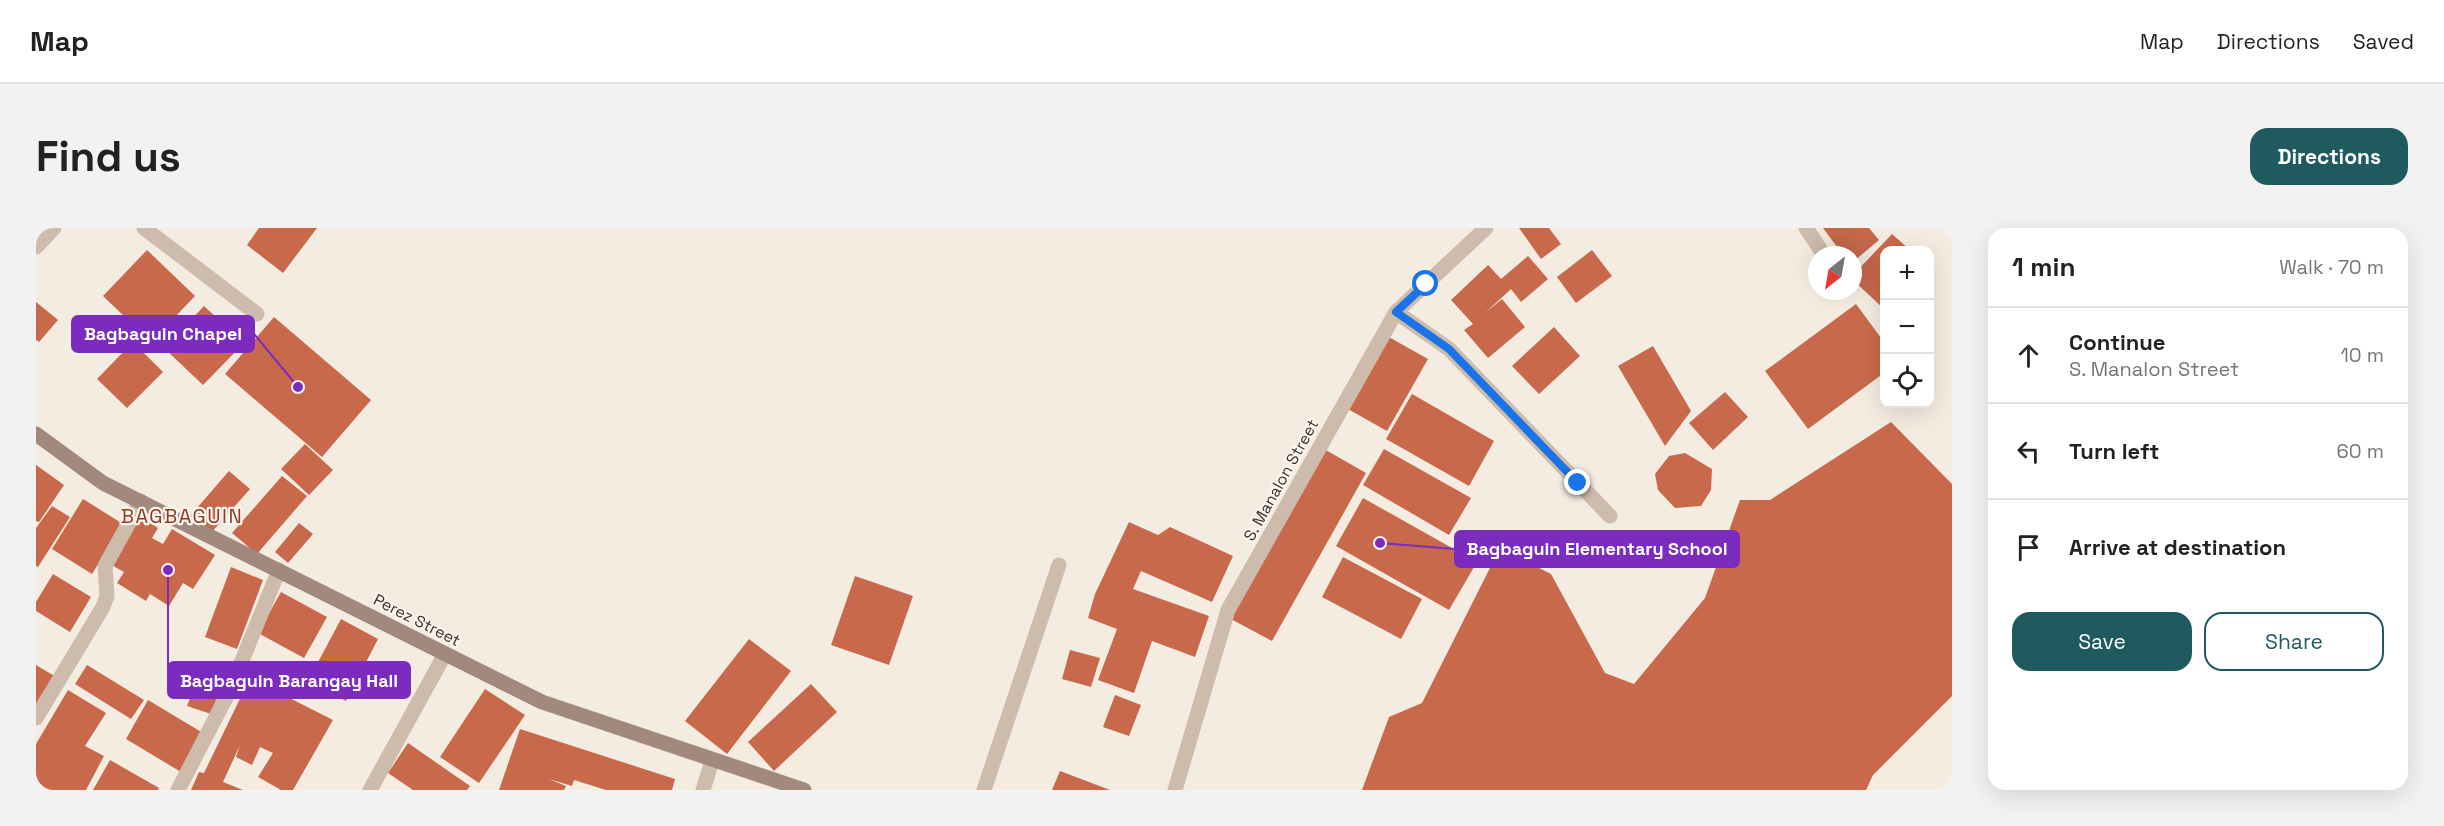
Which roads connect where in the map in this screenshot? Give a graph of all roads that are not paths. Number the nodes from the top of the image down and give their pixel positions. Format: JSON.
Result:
{"nodes":[{"id":1,"x":54,"y":228,"type":"edge"},
{"id":2,"x":144,"y":228,"type":"edge"},
{"id":3,"x":1486,"y":228,"type":"edge"},
{"id":4,"x":1806,"y":228,"type":"edge"},
{"id":5,"x":1818,"y":246,"type":"edge"},
{"id":6,"x":36,"y":247,"type":"edge"},
{"id":7,"x":1396,"y":312,"type":"junction"},
{"id":8,"x":256,"y":314,"type":"dead end"},
{"id":9,"x":36,"y":434,"type":"edge"},
{"id":10,"x":141,"y":501,"type":"junction"},
{"id":11,"x":1610,"y":516,"type":"dead end"},
{"id":12,"x":1059,"y":565,"type":"dead end"},
{"id":13,"x":279,"y":570,"type":"junction"},
{"id":14,"x":445,"y":654,"type":"junction"},
{"id":15,"x":36,"y":718,"type":"edge"},
{"id":16,"x":712,"y":761,"type":"junction"},
{"id":17,"x":178,"y":790,"type":"edge"},
{"id":18,"x":370,"y":790,"type":"edge"},
{"id":19,"x":704,"y":790,"type":"edge"},
{"id":20,"x":804,"y":790,"type":"edge"},
{"id":21,"x":984,"y":790,"type":"edge"},
{"id":22,"x":1175,"y":790,"type":"edge"}],
"edges":[{"from":1,"to":6,"type":"street"},
{"from":2,"to":8,"type":"street"},
{"from":3,"to":7,"type":"street","name":"S. Manalon Street"},
{"from":4,"to":5,"type":"street"},
{"from":7,"to":11,"type":"street"},
{"from":7,"to":22,"type":"street","name":"S. Manalon Street"},
{"from":9,"to":10,"type":"street","name":"Perez Street"},
{"from":10,"to":13,"type":"street","name":"Perez Street"},
{"from":10,"to":15,"type":"street"},
{"from":12,"to":21,"type":"street"},
{"from":13,"to":14,"type":"street","name":"Perez Street"},
{"from":13,"to":17,"type":"street"},
{"from":14,"to":16,"type":"street","name":"Perez Street"},
{"from":14,"to":18,"type":"street"},
{"from":16,"to":19,"type":"street"},
{"from":16,"to":20,"type":"street","name":"Perez Street"}]}
